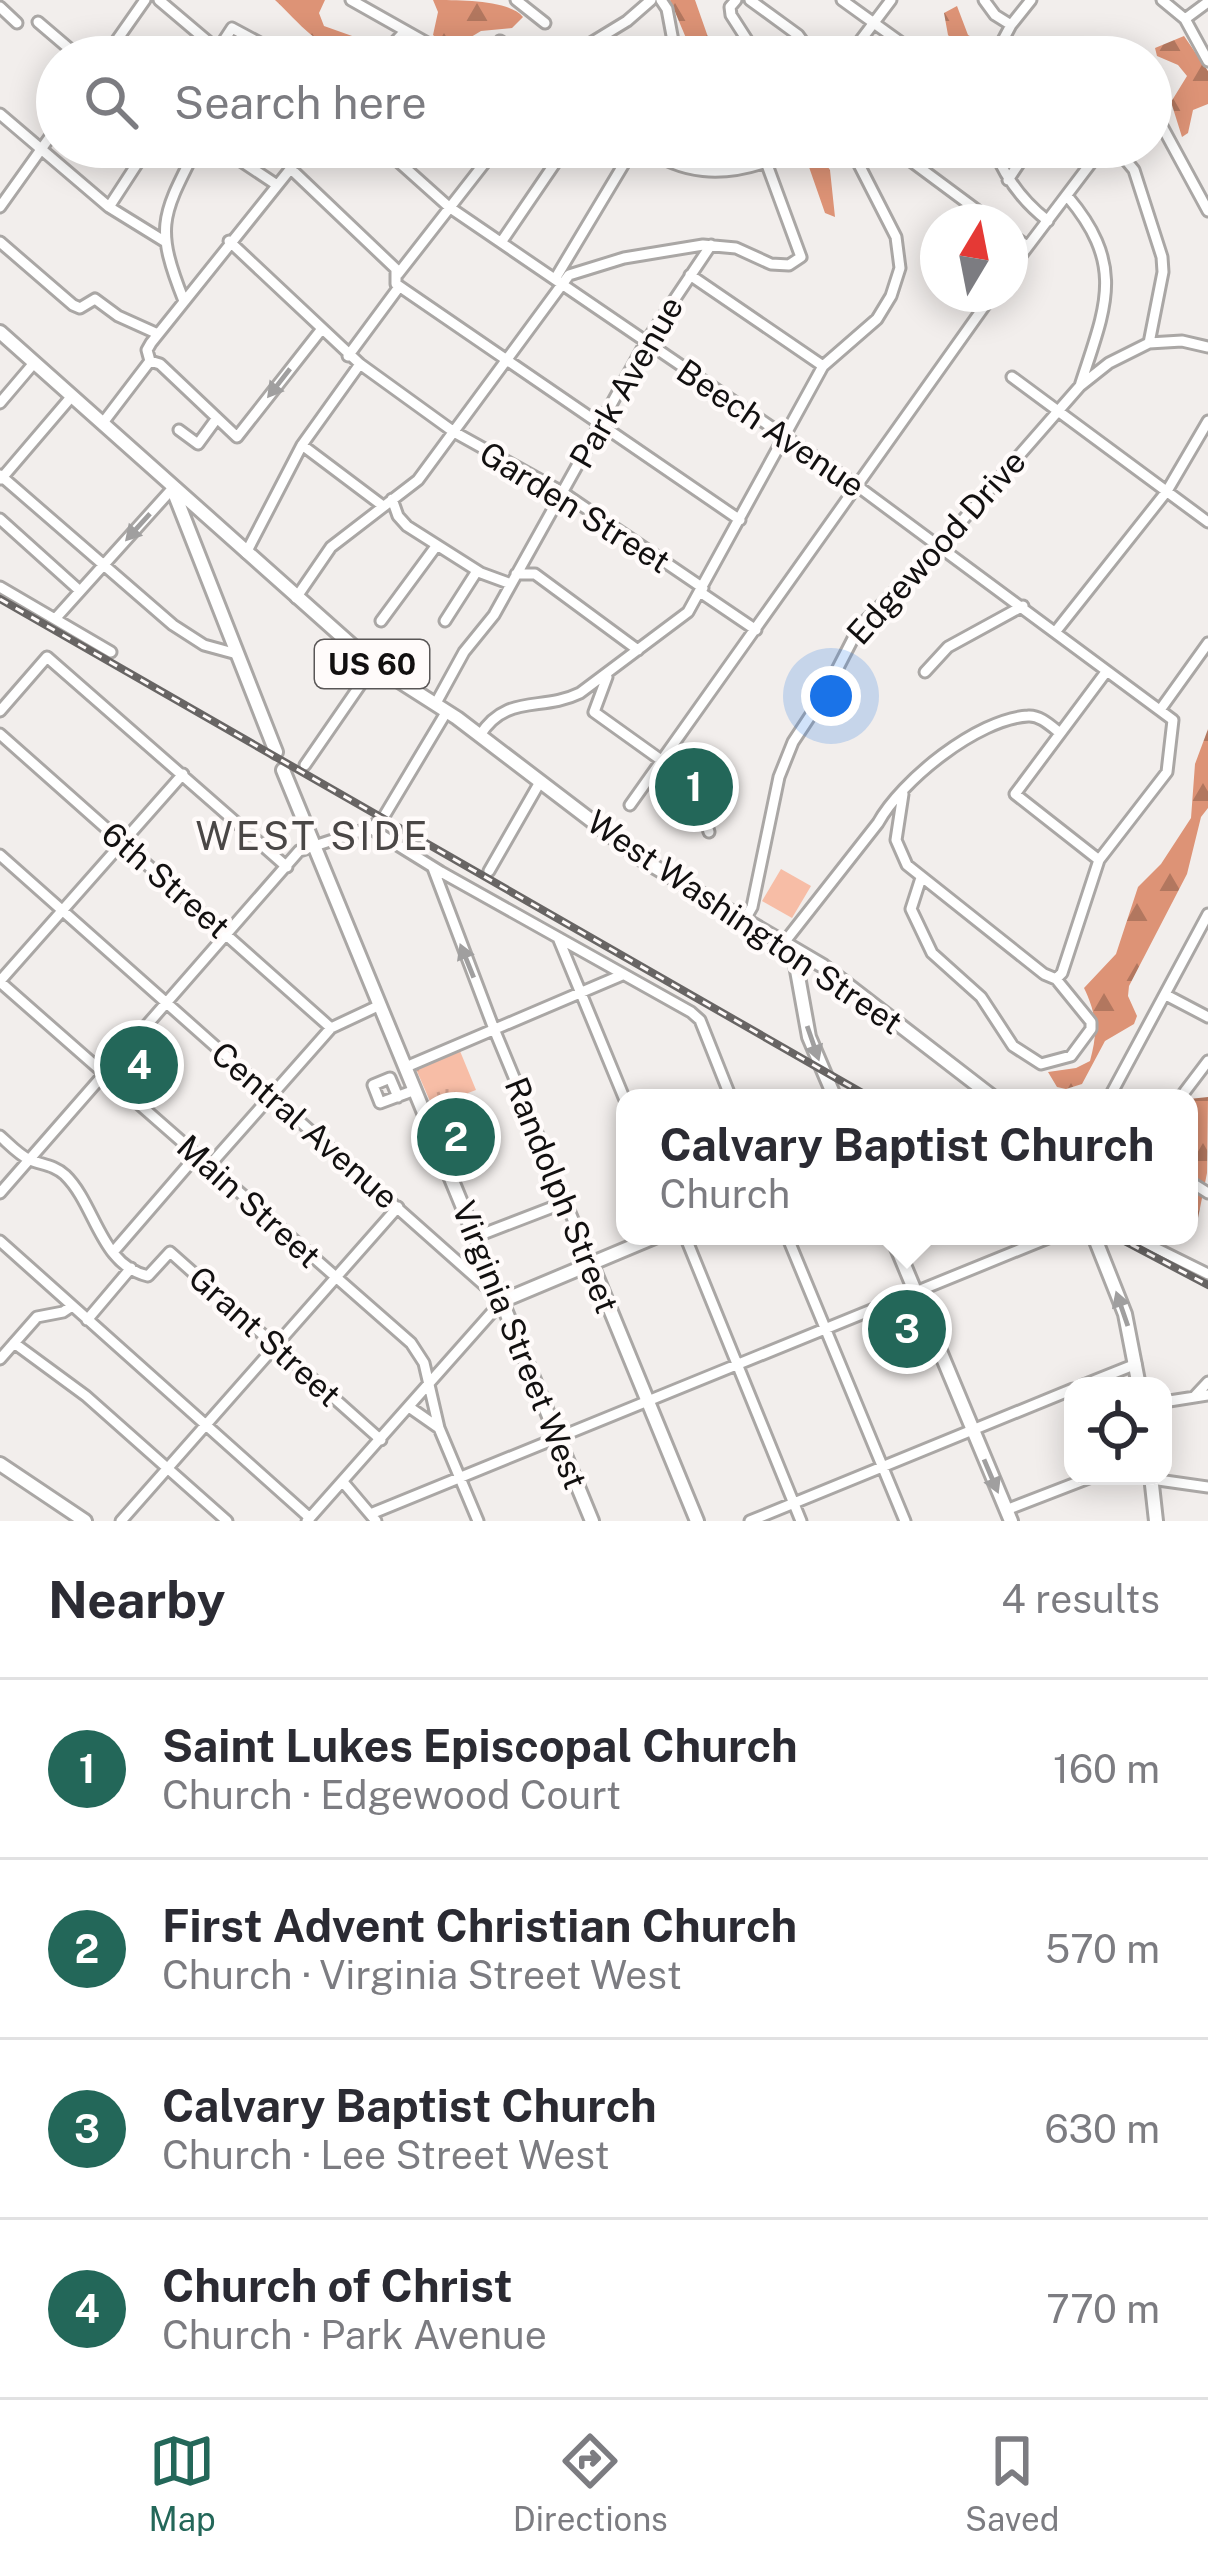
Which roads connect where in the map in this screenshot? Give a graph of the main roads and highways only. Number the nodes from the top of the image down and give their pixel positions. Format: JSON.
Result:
{"nodes":[{"id":1,"x":0,"y":332,"type":"edge"},
{"id":2,"x":172,"y":489,"type":"junction"},
{"id":3,"x":276,"y":752,"type":"dead end"},
{"id":4,"x":283,"y":770,"type":"dead end"},
{"id":5,"x":784,"y":944,"type":"junction"},
{"id":6,"x":845,"y":984,"type":"junction"},
{"id":7,"x":800,"y":986,"type":"junction"},
{"id":8,"x":831,"y":1089,"type":"edge"},
{"id":9,"x":982,"y":1089,"type":"edge"},
{"id":10,"x":635,"y":1245,"type":"edge"},
{"id":11,"x":896,"y":1245,"type":"edge"},
{"id":12,"x":1098,"y":1245,"type":"edge"},
{"id":13,"x":591,"y":1263,"type":"junction"},
{"id":14,"x":502,"y":1301,"type":"junction"},
{"id":15,"x":1137,"y":1377,"type":"edge"},
{"id":16,"x":0,"y":1464,"type":"edge"},
{"id":17,"x":1151,"y":1485,"type":"edge"},
{"id":18,"x":1008,"y":1516,"type":"edge"},
{"id":19,"x":1152,"y":1519,"type":"edge"},
{"id":20,"x":85,"y":1521,"type":"edge"},
{"id":21,"x":592,"y":1521,"type":"edge"},
{"id":22,"x":697,"y":1521,"type":"edge"}],
"edges":[{"from":1,"to":2,"type":"main road","name":"West Washington Street","number":"US 60"},
{"from":2,"to":3,"type":"main road"},
{"from":2,"to":5,"type":"main road","name":"West Washington Street","number":"US 60"},
{"from":4,"to":14,"type":"main road","name":"Virginia Street West"},
{"from":5,"to":6,"type":"main road","name":"West Washington Street","number":"US 60"},
{"from":5,"to":7,"type":"main road"},
{"from":6,"to":7,"type":"main road"},
{"from":6,"to":9,"type":"main road","name":"West Washington Street","number":"US 60"},
{"from":7,"to":8,"type":"main road","one_way":true},
{"from":10,"to":13,"type":"main road"},
{"from":11,"to":18,"type":"main road","one_way":true},
{"from":15,"to":12,"type":"main road","one_way":true},
{"from":13,"to":14,"type":"main road"},
{"from":13,"to":22,"type":"main road","name":"Randolph Street"},
{"from":14,"to":21,"type":"main road","name":"Virginia Street West"},
{"from":16,"to":20,"type":"main road"},
{"from":17,"to":19,"type":"main road"}]}
